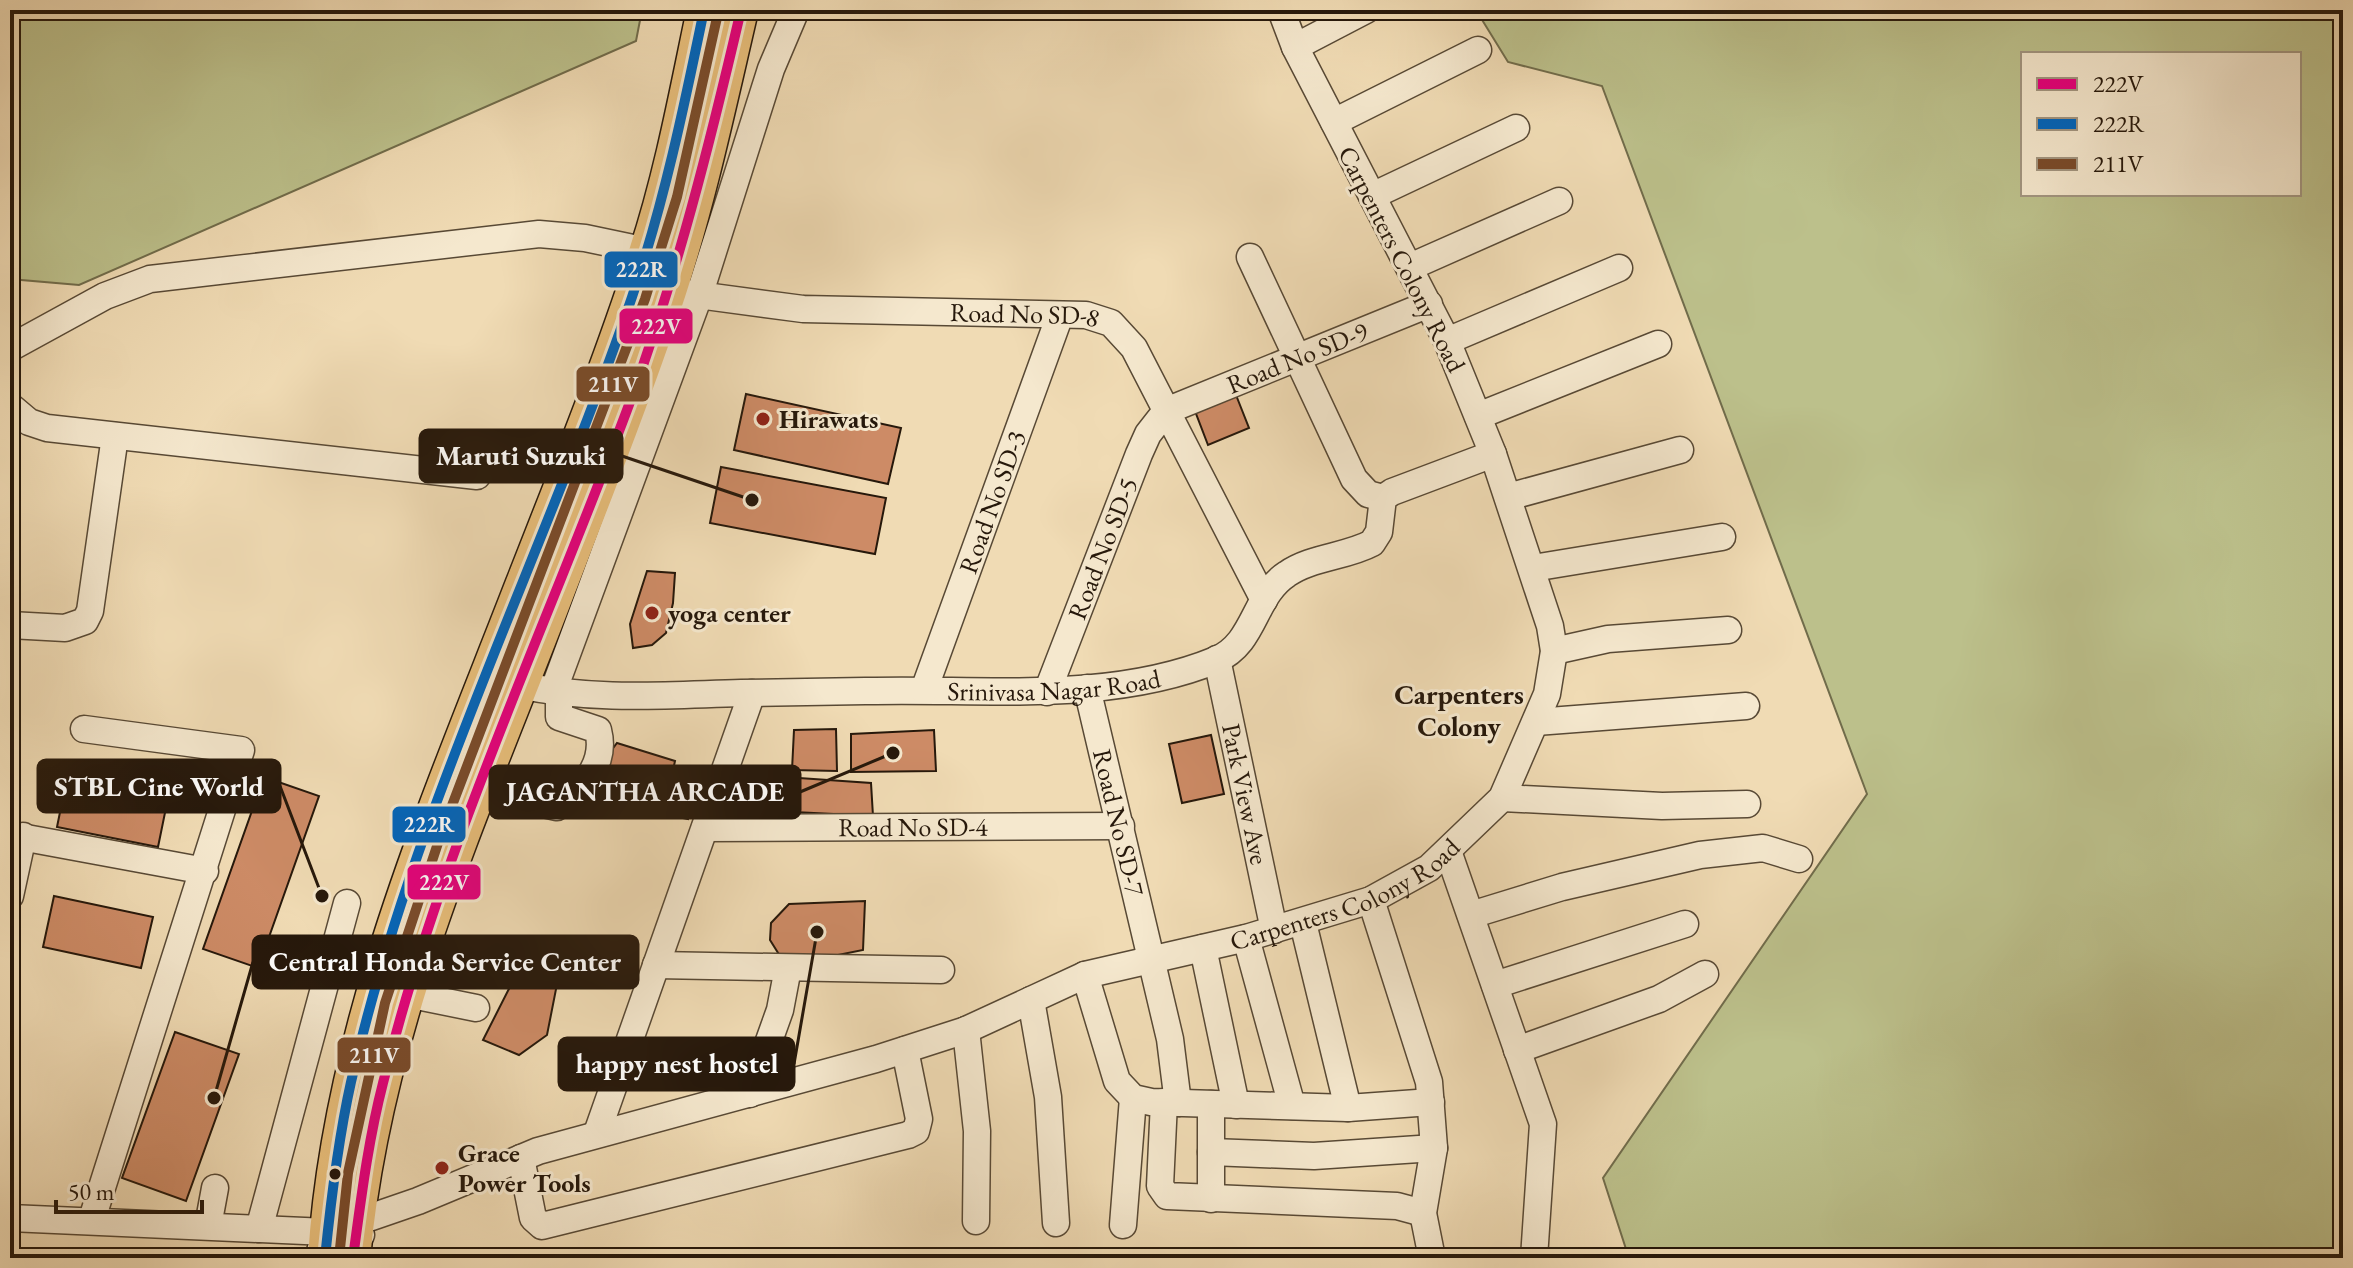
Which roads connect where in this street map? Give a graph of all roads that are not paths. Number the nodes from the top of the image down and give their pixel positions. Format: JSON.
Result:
{"nodes":[{"id":1,"x":704,"y":10,"type":"edge"},
{"id":2,"x":741,"y":10,"type":"edge"},
{"id":3,"x":796,"y":10,"type":"edge"},
{"id":4,"x":1281,"y":10,"type":"edge"},
{"id":5,"x":1366,"y":10,"type":"edge"},
{"id":6,"x":1295,"y":47,"type":"junction"},
{"id":7,"x":1478,"y":50,"type":"dead end"},
{"id":8,"x":1334,"y":122,"type":"junction"},
{"id":9,"x":1516,"y":128,"type":"dead end"},
{"id":10,"x":1372,"y":196,"type":"junction"},
{"id":11,"x":1559,"y":201,"type":"dead end"},
{"id":12,"x":647,"y":251,"type":"junction"},
{"id":13,"x":1250,"y":257,"type":"dead end"},
{"id":14,"x":1410,"y":267,"type":"junction"},
{"id":15,"x":1619,"y":268,"type":"dead end"},
{"id":16,"x":684,"y":294,"type":"junction"},
{"id":17,"x":1429,"y":304,"type":"junction"},
{"id":18,"x":1060,"y":315,"type":"junction"},
{"id":19,"x":1447,"y":341,"type":"junction"},
{"id":20,"x":1658,"y":344,"type":"dead end"},
{"id":21,"x":10,"y":348,"type":"edge"},
{"id":22,"x":1298,"y":357,"type":"junction"},
{"id":23,"x":10,"y":406,"type":"edge"},
{"id":24,"x":1166,"y":411,"type":"junction"},
{"id":25,"x":1478,"y":416,"type":"junction"},
{"id":26,"x":115,"y":436,"type":"junction"},
{"id":27,"x":1680,"y":450,"type":"dead end"},
{"id":28,"x":1493,"y":454,"type":"junction"},
{"id":29,"x":477,"y":476,"type":"dead end"},
{"id":30,"x":1508,"y":497,"type":"junction"},
{"id":31,"x":1383,"y":498,"type":"junction"},
{"id":32,"x":1722,"y":537,"type":"dead end"},
{"id":33,"x":1533,"y":568,"type":"junction"},
{"id":34,"x":1264,"y":600,"type":"junction"},
{"id":35,"x":10,"y":625,"type":"edge"},
{"id":36,"x":1728,"y":630,"type":"dead end"},
{"id":37,"x":1554,"y":651,"type":"junction"},
{"id":38,"x":1217,"y":659,"type":"junction"},
{"id":39,"x":519,"y":685,"type":"junction"},
{"id":40,"x":1087,"y":688,"type":"junction"},
{"id":41,"x":924,"y":690,"type":"junction"},
{"id":42,"x":556,"y":692,"type":"junction"},
{"id":43,"x":1047,"y":692,"type":"junction"},
{"id":44,"x":752,"y":693,"type":"junction"},
{"id":45,"x":1746,"y":706,"type":"dead end"},
{"id":46,"x":1536,"y":722,"type":"junction"},
{"id":47,"x":84,"y":729,"type":"dead end"},
{"id":48,"x":480,"y":790,"type":"junction"},
{"id":49,"x":1502,"y":798,"type":"junction"},
{"id":50,"x":1747,"y":804,"type":"dead end"},
{"id":51,"x":1121,"y":826,"type":"junction"},
{"id":52,"x":705,"y":828,"type":"junction"},
{"id":53,"x":16,"y":836,"type":"edge"},
{"id":54,"x":1448,"y":851,"type":"junction"},
{"id":55,"x":1799,"y":859,"type":"dead end"},
{"id":56,"x":205,"y":871,"type":"junction"},
{"id":57,"x":10,"y":896,"type":"edge"},
{"id":58,"x":1371,"y":900,"type":"junction"},
{"id":59,"x":347,"y":903,"type":"dead end"},
{"id":60,"x":1471,"y":915,"type":"junction"},
{"id":61,"x":1303,"y":923,"type":"junction"},
{"id":62,"x":1685,"y":924,"type":"dead end"},
{"id":63,"x":1274,"y":930,"type":"junction"},
{"id":64,"x":1246,"y":938,"type":"junction"},
{"id":65,"x":1203,"y":948,"type":"junction"},
{"id":66,"x":1152,"y":958,"type":"junction"},
{"id":67,"x":656,"y":965,"type":"junction"},
{"id":68,"x":788,"y":968,"type":"junction"},
{"id":69,"x":941,"y":970,"type":"dead end"},
{"id":70,"x":1705,"y":974,"type":"dead end"},
{"id":71,"x":1085,"y":975,"type":"junction"},
{"id":72,"x":1495,"y":985,"type":"junction"},
{"id":73,"x":407,"y":994,"type":"junction"},
{"id":74,"x":1031,"y":1000,"type":"junction"},
{"id":75,"x":476,"y":1008,"type":"dead end"},
{"id":76,"x":966,"y":1030,"type":"junction"},
{"id":77,"x":905,"y":1050,"type":"junction"},
{"id":78,"x":1517,"y":1050,"type":"junction"},
{"id":79,"x":750,"y":1094,"type":"junction"},
{"id":80,"x":1133,"y":1098,"type":"junction"},
{"id":81,"x":1431,"y":1102,"type":"junction"},
{"id":82,"x":1171,"y":1103,"type":"junction"},
{"id":83,"x":1224,"y":1104,"type":"junction"},
{"id":84,"x":1292,"y":1106,"type":"junction"},
{"id":85,"x":1348,"y":1108,"type":"junction"},
{"id":86,"x":597,"y":1133,"type":"junction"},
{"id":87,"x":1434,"y":1148,"type":"junction"},
{"id":88,"x":1211,"y":1152,"type":"junction"},
{"id":89,"x":521,"y":1158,"type":"junction"},
{"id":90,"x":215,"y":1188,"type":"dead end"},
{"id":91,"x":1211,"y":1199,"type":"junction"},
{"id":92,"x":1423,"y":1213,"type":"junction"},
{"id":93,"x":10,"y":1218,"type":"edge"},
{"id":94,"x":92,"y":1219,"type":"junction"},
{"id":95,"x":976,"y":1221,"type":"dead end"},
{"id":96,"x":1056,"y":1223,"type":"dead end"},
{"id":97,"x":1123,"y":1225,"type":"dead end"},
{"id":98,"x":208,"y":1226,"type":"junction"},
{"id":99,"x":259,"y":1229,"type":"junction"},
{"id":100,"x":332,"y":1243,"type":"edge"},
{"id":101,"x":353,"y":1258,"type":"edge"},
{"id":102,"x":367,"y":1258,"type":"edge"},
{"id":103,"x":1432,"y":1258,"type":"edge"},
{"id":104,"x":1534,"y":1258,"type":"edge"}],
"edges":[{"from":1,"to":12,"type":"main road"},
{"from":2,"to":16,"type":"main road"},
{"from":3,"to":16,"type":"street"},
{"from":4,"to":6,"type":"street","name":"Carpenters Colony Road"},
{"from":5,"to":6,"type":"street"},
{"from":6,"to":8,"type":"street","name":"Carpenters Colony Road"},
{"from":7,"to":8,"type":"street"},
{"from":8,"to":10,"type":"street","name":"Carpenters Colony Road"},
{"from":9,"to":10,"type":"street"},
{"from":10,"to":14,"type":"street","name":"Carpenters Colony Road"},
{"from":11,"to":14,"type":"street"},
{"from":12,"to":21,"type":"street"},
{"from":12,"to":100,"type":"main road"},
{"from":13,"to":22,"type":"street"},
{"from":14,"to":17,"type":"street","name":"Carpenters Colony Road"},
{"from":15,"to":19,"type":"street"},
{"from":16,"to":18,"type":"street","name":"Road No SD-8"},
{"from":16,"to":39,"type":"main road"},
{"from":16,"to":42,"type":"street"},
{"from":17,"to":19,"type":"street","name":"Carpenters Colony Road"},
{"from":17,"to":22,"type":"street","name":"Road No SD-9"},
{"from":18,"to":24,"type":"street","name":"Road No SD-8"},
{"from":18,"to":41,"type":"street","name":"Road No SD-3"},
{"from":19,"to":25,"type":"street","name":"Carpenters Colony Road"},
{"from":20,"to":25,"type":"street"},
{"from":22,"to":24,"type":"street","name":"Road No SD-9"},
{"from":22,"to":31,"type":"street"},
{"from":23,"to":26,"type":"street"},
{"from":24,"to":34,"type":"street","name":"Road No SD-8"},
{"from":24,"to":43,"type":"street","name":"Road No SD-5"},
{"from":25,"to":28,"type":"street","name":"Carpenters Colony Road"},
{"from":26,"to":29,"type":"street"},
{"from":26,"to":35,"type":"street"},
{"from":27,"to":30,"type":"street"},
{"from":28,"to":30,"type":"street","name":"Carpenters Colony Road"},
{"from":28,"to":31,"type":"street"},
{"from":30,"to":33,"type":"street","name":"Carpenters Colony Road"},
{"from":31,"to":34,"type":"street","name":"Srinivasa Nagar Road"},
{"from":32,"to":33,"type":"street"},
{"from":33,"to":37,"type":"street","name":"Carpenters Colony Road"},
{"from":34,"to":38,"type":"street","name":"Srinivasa Nagar Road"},
{"from":36,"to":37,"type":"street"},
{"from":37,"to":46,"type":"street","name":"Carpenters Colony Road"},
{"from":38,"to":40,"type":"street","name":"Srinivasa Nagar Road"},
{"from":38,"to":63,"type":"street","name":"Park View Ave"},
{"from":39,"to":42,"type":"street","name":"Srinivasa Nagar Road"},
{"from":39,"to":48,"type":"main road"},
{"from":40,"to":43,"type":"street","name":"Srinivasa Nagar Road"},
{"from":40,"to":51,"type":"street","name":"Road No SD-7"},
{"from":41,"to":43,"type":"street","name":"Srinivasa Nagar Road"},
{"from":41,"to":44,"type":"street","name":"Srinivasa Nagar Road"},
{"from":42,"to":44,"type":"street","name":"Srinivasa Nagar Road"},
{"from":42,"to":48,"type":"street"},
{"from":44,"to":52,"type":"street"},
{"from":45,"to":46,"type":"street"},
{"from":46,"to":49,"type":"street","name":"Carpenters Colony Road"},
{"from":47,"to":56,"type":"street"},
{"from":48,"to":73,"type":"main road"},
{"from":49,"to":50,"type":"street"},
{"from":49,"to":54,"type":"street","name":"Carpenters Colony Road"},
{"from":51,"to":52,"type":"street","name":"Road No SD-4"},
{"from":51,"to":66,"type":"street","name":"Road No SD-7"},
{"from":52,"to":67,"type":"street"},
{"from":53,"to":56,"type":"street"},
{"from":53,"to":57,"type":"street"},
{"from":54,"to":58,"type":"street","name":"Carpenters Colony Road"},
{"from":54,"to":60,"type":"street"},
{"from":55,"to":60,"type":"street"},
{"from":56,"to":94,"type":"street"},
{"from":58,"to":61,"type":"street","name":"Carpenters Colony Road"},
{"from":58,"to":81,"type":"street"},
{"from":59,"to":99,"type":"street"},
{"from":60,"to":72,"type":"street"},
{"from":61,"to":63,"type":"street","name":"Carpenters Colony Road"},
{"from":61,"to":85,"type":"street"},
{"from":62,"to":72,"type":"street"},
{"from":63,"to":64,"type":"street","name":"Carpenters Colony Road"},
{"from":64,"to":65,"type":"street","name":"Carpenters Colony Road"},
{"from":64,"to":84,"type":"street"},
{"from":65,"to":66,"type":"street","name":"Carpenters Colony Road"},
{"from":65,"to":83,"type":"street"},
{"from":66,"to":71,"type":"street","name":"Carpenters Colony Road"},
{"from":66,"to":82,"type":"street","name":"Road No SD-7"},
{"from":67,"to":68,"type":"street"},
{"from":67,"to":86,"type":"street"},
{"from":68,"to":69,"type":"street"},
{"from":68,"to":79,"type":"street"},
{"from":70,"to":78,"type":"street"},
{"from":71,"to":74,"type":"street","name":"Carpenters Colony Road"},
{"from":71,"to":80,"type":"street"},
{"from":72,"to":78,"type":"street"},
{"from":73,"to":75,"type":"street"},
{"from":73,"to":100,"type":"main road"},
{"from":74,"to":76,"type":"street","name":"Carpenters Colony Road"},
{"from":74,"to":96,"type":"street"},
{"from":76,"to":77,"type":"street","name":"Carpenters Colony Road"},
{"from":76,"to":95,"type":"street"},
{"from":77,"to":79,"type":"street","name":"Carpenters Colony Road"},
{"from":77,"to":89,"type":"street"},
{"from":78,"to":104,"type":"street"},
{"from":79,"to":86,"type":"street","name":"Carpenters Colony Road"},
{"from":80,"to":82,"type":"street"},
{"from":80,"to":97,"type":"street"},
{"from":81,"to":85,"type":"street"},
{"from":81,"to":87,"type":"street"},
{"from":82,"to":83,"type":"street"},
{"from":82,"to":91,"type":"street","name":"Road No SD-7"},
{"from":83,"to":84,"type":"street"},
{"from":83,"to":88,"type":"street"},
{"from":84,"to":85,"type":"street"},
{"from":86,"to":89,"type":"street","name":"Carpenters Colony Road"},
{"from":87,"to":88,"type":"street"},
{"from":87,"to":92,"type":"street"},
{"from":88,"to":91,"type":"street"},
{"from":89,"to":100,"type":"street","name":"Carpenters Colony Road"},
{"from":90,"to":98,"type":"street"},
{"from":91,"to":92,"type":"street"},
{"from":92,"to":103,"type":"street"},
{"from":93,"to":94,"type":"street","name":"Carpenters Colony Road"},
{"from":94,"to":98,"type":"street","name":"Carpenters Colony Road"},
{"from":98,"to":99,"type":"street","name":"Carpenters Colony Road"},
{"from":99,"to":100,"type":"street","name":"Carpenters Colony Road"},
{"from":100,"to":101,"type":"main road"},
{"from":100,"to":102,"type":"street"}]}
